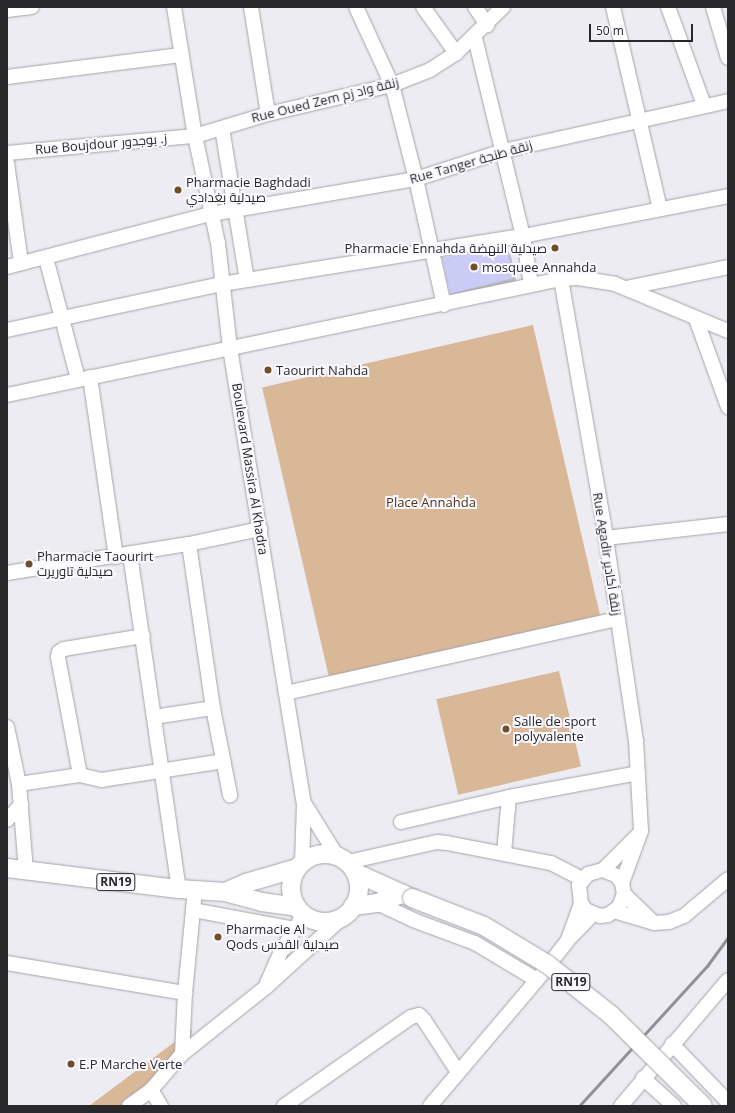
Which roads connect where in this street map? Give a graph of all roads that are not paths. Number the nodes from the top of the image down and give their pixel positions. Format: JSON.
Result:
{"nodes":[{"id":1,"x":32,"y":7,"type":"edge"},
{"id":2,"x":174,"y":7,"type":"edge"},
{"id":3,"x":251,"y":7,"type":"edge"},
{"id":4,"x":356,"y":7,"type":"edge"},
{"id":5,"x":423,"y":7,"type":"edge"},
{"id":6,"x":475,"y":7,"type":"edge"},
{"id":7,"x":504,"y":7,"type":"edge"},
{"id":8,"x":613,"y":7,"type":"edge"},
{"id":9,"x":668,"y":7,"type":"edge"},
{"id":10,"x":713,"y":7,"type":"edge"},
{"id":11,"x":7,"y":10,"type":"edge"},
{"id":12,"x":723,"y":20,"type":"edge"},
{"id":13,"x":487,"y":25,"type":"junction"},
{"id":14,"x":474,"y":38,"type":"junction"},
{"id":15,"x":456,"y":53,"type":"junction"},
{"id":16,"x":181,"y":55,"type":"junction"},
{"id":17,"x":728,"y":58,"type":"edge"},
{"id":18,"x":7,"y":77,"type":"edge"},
{"id":19,"x":392,"y":85,"type":"junction"},
{"id":20,"x":728,"y":101,"type":"edge"},
{"id":21,"x":704,"y":105,"type":"junction"},
{"id":22,"x":268,"y":114,"type":"junction"},
{"id":23,"x":639,"y":120,"type":"junction"},
{"id":24,"x":222,"y":128,"type":"junction"},
{"id":25,"x":195,"y":136,"type":"junction"},
{"id":26,"x":503,"y":151,"type":"junction"},
{"id":27,"x":7,"y":153,"type":"edge"},
{"id":28,"x":7,"y":163,"type":"edge"},
{"id":29,"x":416,"y":179,"type":"junction"},
{"id":30,"x":728,"y":196,"type":"edge"},
{"id":31,"x":660,"y":209,"type":"junction"},
{"id":32,"x":234,"y":210,"type":"junction"},
{"id":33,"x":211,"y":214,"type":"junction"},
{"id":34,"x":11,"y":222,"type":"edge"},
{"id":35,"x":523,"y":236,"type":"junction"},
{"id":36,"x":431,"y":249,"type":"junction"},
{"id":37,"x":46,"y":258,"type":"junction"},
{"id":38,"x":21,"y":263,"type":"junction"},
{"id":39,"x":7,"y":267,"type":"edge"},
{"id":40,"x":728,"y":267,"type":"edge"},
{"id":41,"x":561,"y":279,"type":"junction"},
{"id":42,"x":247,"y":280,"type":"junction"},
{"id":43,"x":222,"y":284,"type":"junction"},
{"id":44,"x":531,"y":284,"type":"junction"},
{"id":45,"x":626,"y":288,"type":"junction"},
{"id":46,"x":444,"y":305,"type":"junction"},
{"id":47,"x":60,"y":318,"type":"junction"},
{"id":48,"x":696,"y":319,"type":"junction"},
{"id":49,"x":7,"y":330,"type":"edge"},
{"id":50,"x":728,"y":331,"type":"edge"},
{"id":51,"x":230,"y":348,"type":"junction"},
{"id":52,"x":84,"y":378,"type":"junction"},
{"id":53,"x":7,"y":395,"type":"edge"},
{"id":54,"x":728,"y":407,"type":"edge"},
{"id":55,"x":728,"y":524,"type":"edge"},
{"id":56,"x":260,"y":529,"type":"junction"},
{"id":57,"x":606,"y":538,"type":"junction"},
{"id":58,"x":189,"y":544,"type":"junction"},
{"id":59,"x":123,"y":555,"type":"junction"},
{"id":60,"x":7,"y":573,"type":"edge"},
{"id":61,"x":617,"y":619,"type":"junction"},
{"id":62,"x":143,"y":636,"type":"junction"},
{"id":63,"x":286,"y":693,"type":"junction"},
{"id":64,"x":213,"y":708,"type":"junction"},
{"id":65,"x":154,"y":718,"type":"junction"},
{"id":66,"x":7,"y":727,"type":"edge"},
{"id":67,"x":10,"y":752,"type":"edge"},
{"id":68,"x":224,"y":761,"type":"junction"},
{"id":69,"x":163,"y":770,"type":"junction"},
{"id":70,"x":638,"y":773,"type":"junction"},
{"id":71,"x":80,"y":775,"type":"junction"},
{"id":72,"x":18,"y":784,"type":"junction"},
{"id":73,"x":230,"y":795,"type":"dead end"},
{"id":74,"x":509,"y":796,"type":"junction"},
{"id":75,"x":304,"y":803,"type":"junction"},
{"id":76,"x":21,"y":805,"type":"junction"},
{"id":77,"x":7,"y":820,"type":"edge"},
{"id":78,"x":401,"y":822,"type":"dead end"},
{"id":79,"x":641,"y":831,"type":"junction"},
{"id":80,"x":504,"y":853,"type":"junction"},
{"id":81,"x":347,"y":864,"type":"junction"},
{"id":82,"x":300,"y":865,"type":"junction"},
{"id":83,"x":7,"y":868,"type":"edge"},
{"id":84,"x":603,"y":870,"type":"junction"},
{"id":85,"x":26,"y":871,"type":"junction"},
{"id":86,"x":582,"y":879,"type":"junction"},
{"id":87,"x":728,"y":879,"type":"edge"},
{"id":88,"x":623,"y":888,"type":"junction"},
{"id":89,"x":187,"y":890,"type":"junction"},
{"id":90,"x":225,"y":892,"type":"junction"},
{"id":91,"x":407,"y":896,"type":"junction"},
{"id":92,"x":378,"y":903,"type":"junction"},
{"id":93,"x":581,"y":904,"type":"junction"},
{"id":94,"x":193,"y":910,"type":"junction"},
{"id":95,"x":349,"y":911,"type":"junction"},
{"id":96,"x":614,"y":911,"type":"junction"},
{"id":97,"x":593,"y":914,"type":"junction"},
{"id":98,"x":299,"y":917,"type":"junction"},
{"id":99,"x":654,"y":922,"type":"junction"},
{"id":100,"x":568,"y":940,"type":"junction"},
{"id":101,"x":7,"y":963,"type":"edge"},
{"id":102,"x":537,"y":980,"type":"junction"},
{"id":103,"x":728,"y":980,"type":"edge"},
{"id":104,"x":266,"y":987,"type":"junction"},
{"id":105,"x":185,"y":994,"type":"junction"},
{"id":106,"x":672,"y":1044,"type":"junction"},
{"id":107,"x":182,"y":1054,"type":"junction"},
{"id":108,"x":458,"y":1072,"type":"junction"},
{"id":109,"x":643,"y":1078,"type":"junction"},
{"id":110,"x":151,"y":1090,"type":"junction"},
{"id":111,"x":728,"y":1102,"type":"edge"},
{"id":112,"x":130,"y":1106,"type":"edge"},
{"id":113,"x":161,"y":1106,"type":"edge"},
{"id":114,"x":284,"y":1106,"type":"edge"},
{"id":115,"x":430,"y":1106,"type":"edge"},
{"id":116,"x":621,"y":1106,"type":"edge"},
{"id":117,"x":674,"y":1106,"type":"edge"},
{"id":118,"x":703,"y":1106,"type":"edge"}],
"edges":[{"from":1,"to":11,"type":"street"},
{"from":2,"to":16,"type":"street","name":"Boulevard Massira Al Khadra"},
{"from":3,"to":22,"type":"street"},
{"from":4,"to":19,"type":"street"},
{"from":5,"to":15,"type":"street"},
{"from":6,"to":13,"type":"street"},
{"from":7,"to":13,"type":"street","name":"Rue Oued Zem زنقة واد زم"},
{"from":8,"to":23,"type":"street"},
{"from":9,"to":21,"type":"street"},
{"from":10,"to":12,"type":"street"},
{"from":12,"to":17,"type":"street"},
{"from":13,"to":14,"type":"street","name":"Rue Oued Zem زنقة واد زم"},
{"from":14,"to":15,"type":"street","name":"Rue Oued Zem زنقة واد زم"},
{"from":14,"to":26,"type":"street"},
{"from":15,"to":19,"type":"street","name":"Rue Oued Zem زنقة واد زم"},
{"from":16,"to":18,"type":"street"},
{"from":16,"to":25,"type":"street","name":"Boulevard Massira Al Khadra"},
{"from":19,"to":22,"type":"street","name":"Rue Oued Zem زنقة واد زم"},
{"from":19,"to":29,"type":"street"},
{"from":20,"to":21,"type":"street","name":"Rue Tanger زنقة طنجة"},
{"from":21,"to":23,"type":"street","name":"Rue Tanger زنقة طنجة"},
{"from":22,"to":24,"type":"street","name":"Rue Oued Zem زنقة واد زم"},
{"from":23,"to":26,"type":"street","name":"Rue Tanger زنقة طنجة"},
{"from":23,"to":31,"type":"street"},
{"from":24,"to":25,"type":"street","name":"Rue Oued Zem زنقة واد زم"},
{"from":24,"to":32,"type":"street"},
{"from":25,"to":27,"type":"street","name":"Rue Boujdour ز. بوجدور"},
{"from":25,"to":33,"type":"street","name":"Boulevard Massira Al Khadra"},
{"from":26,"to":29,"type":"street","name":"Rue Tanger زنقة طنجة"},
{"from":26,"to":35,"type":"street"},
{"from":28,"to":34,"type":"street"},
{"from":29,"to":32,"type":"street","name":"Rue Tanger زنقة طنجة"},
{"from":29,"to":36,"type":"street"},
{"from":30,"to":31,"type":"street"},
{"from":31,"to":35,"type":"street"},
{"from":32,"to":33,"type":"street","name":"Rue Tanger زنقة طنجة"},
{"from":32,"to":42,"type":"street"},
{"from":33,"to":37,"type":"street","name":"Rue Tanger زنقة طنجة"},
{"from":33,"to":43,"type":"street","name":"Boulevard Massira Al Khadra"},
{"from":34,"to":38,"type":"street"},
{"from":35,"to":36,"type":"street"},
{"from":35,"to":44,"type":"street"},
{"from":36,"to":42,"type":"street"},
{"from":36,"to":46,"type":"street"},
{"from":37,"to":38,"type":"street","name":"Rue Tanger زنقة طنجة"},
{"from":37,"to":47,"type":"street"},
{"from":38,"to":39,"type":"street","name":"Rue Tanger زنقة طنجة"},
{"from":40,"to":45,"type":"street"},
{"from":41,"to":44,"type":"street"},
{"from":41,"to":45,"type":"street"},
{"from":41,"to":57,"type":"street","name":"Rue Agadir زنقة أكادير"},
{"from":42,"to":43,"type":"street"},
{"from":43,"to":47,"type":"street"},
{"from":43,"to":51,"type":"street","name":"Boulevard Massira Al Khadra"},
{"from":44,"to":46,"type":"street"},
{"from":45,"to":48,"type":"street"},
{"from":46,"to":51,"type":"street"},
{"from":47,"to":49,"type":"street"},
{"from":47,"to":52,"type":"street"},
{"from":48,"to":50,"type":"street"},
{"from":48,"to":54,"type":"street"},
{"from":51,"to":52,"type":"street"},
{"from":51,"to":56,"type":"street","name":"Boulevard Massira Al Khadra"},
{"from":52,"to":53,"type":"street"},
{"from":52,"to":59,"type":"street"},
{"from":55,"to":57,"type":"street"},
{"from":56,"to":58,"type":"street"},
{"from":56,"to":63,"type":"street","name":"Boulevard Massira Al Khadra"},
{"from":57,"to":61,"type":"street","name":"Rue Agadir زنقة أكادير"},
{"from":58,"to":59,"type":"street"},
{"from":58,"to":64,"type":"street"},
{"from":59,"to":60,"type":"street"},
{"from":59,"to":62,"type":"street"},
{"from":61,"to":63,"type":"street"},
{"from":61,"to":70,"type":"street","name":"Rue Agadir زنقة أكادير"},
{"from":62,"to":65,"type":"street"},
{"from":62,"to":71,"type":"street"},
{"from":63,"to":75,"type":"street","name":"Boulevard Massira Al Khadra"},
{"from":64,"to":65,"type":"street"},
{"from":64,"to":68,"type":"street"},
{"from":65,"to":69,"type":"street"},
{"from":66,"to":67,"type":"street"},
{"from":67,"to":72,"type":"street"},
{"from":68,"to":69,"type":"street"},
{"from":68,"to":73,"type":"street"},
{"from":69,"to":71,"type":"street"},
{"from":69,"to":89,"type":"street"},
{"from":70,"to":74,"type":"street"},
{"from":70,"to":79,"type":"street","name":"Rue Agadir زنقة أكادير"},
{"from":71,"to":72,"type":"street"},
{"from":72,"to":76,"type":"street"},
{"from":74,"to":78,"type":"street"},
{"from":74,"to":80,"type":"street"},
{"from":75,"to":81,"type":"street"},
{"from":75,"to":82,"type":"street"},
{"from":76,"to":77,"type":"street"},
{"from":76,"to":85,"type":"street"},
{"from":79,"to":84,"type":"street"},
{"from":79,"to":88,"type":"street"},
{"from":80,"to":81,"type":"street"},
{"from":80,"to":86,"type":"street"},
{"from":81,"to":82,"type":"main road","number":"RN19"},
{"from":81,"to":91,"type":"main road","number":"RN19"},
{"from":81,"to":95,"type":"main road"},
{"from":82,"to":90,"type":"main road","number":"RN19"},
{"from":82,"to":98,"type":"main road"},
{"from":83,"to":85,"type":"main road","number":"RN19"},
{"from":84,"to":86,"type":"street"},
{"from":84,"to":88,"type":"street"},
{"from":85,"to":89,"type":"main road","number":"RN19"},
{"from":86,"to":93,"type":"street"},
{"from":87,"to":99,"type":"street"},
{"from":88,"to":96,"type":"street"},
{"from":88,"to":99,"type":"street"},
{"from":89,"to":90,"type":"main road","number":"RN19"},
{"from":89,"to":94,"type":"street"},
{"from":90,"to":98,"type":"main road","number":"RN19"},
{"from":91,"to":92,"type":"main road","number":"RN19"},
{"from":91,"to":118,"type":"main road","number":"RN19","bridge":true},
{"from":92,"to":95,"type":"main road","number":"RN19"},
{"from":92,"to":102,"type":"street"},
{"from":93,"to":97,"type":"street"},
{"from":93,"to":100,"type":"street"},
{"from":94,"to":98,"type":"street"},
{"from":94,"to":105,"type":"street"},
{"from":95,"to":98,"type":"main road","number":"RN19"},
{"from":95,"to":104,"type":"street"},
{"from":96,"to":97,"type":"street"},
{"from":96,"to":99,"type":"street"},
{"from":97,"to":100,"type":"street"},
{"from":98,"to":104,"type":"street"},
{"from":100,"to":102,"type":"street"},
{"from":101,"to":105,"type":"street"},
{"from":102,"to":108,"type":"street"},
{"from":103,"to":106,"type":"street"},
{"from":104,"to":107,"type":"street"},
{"from":105,"to":107,"type":"street"},
{"from":106,"to":109,"type":"street"},
{"from":106,"to":111,"type":"street"},
{"from":107,"to":110,"type":"street"},
{"from":108,"to":114,"type":"street"},
{"from":108,"to":115,"type":"street"},
{"from":109,"to":116,"type":"street"},
{"from":109,"to":117,"type":"street"},
{"from":110,"to":112,"type":"street"},
{"from":110,"to":113,"type":"street"}]}
